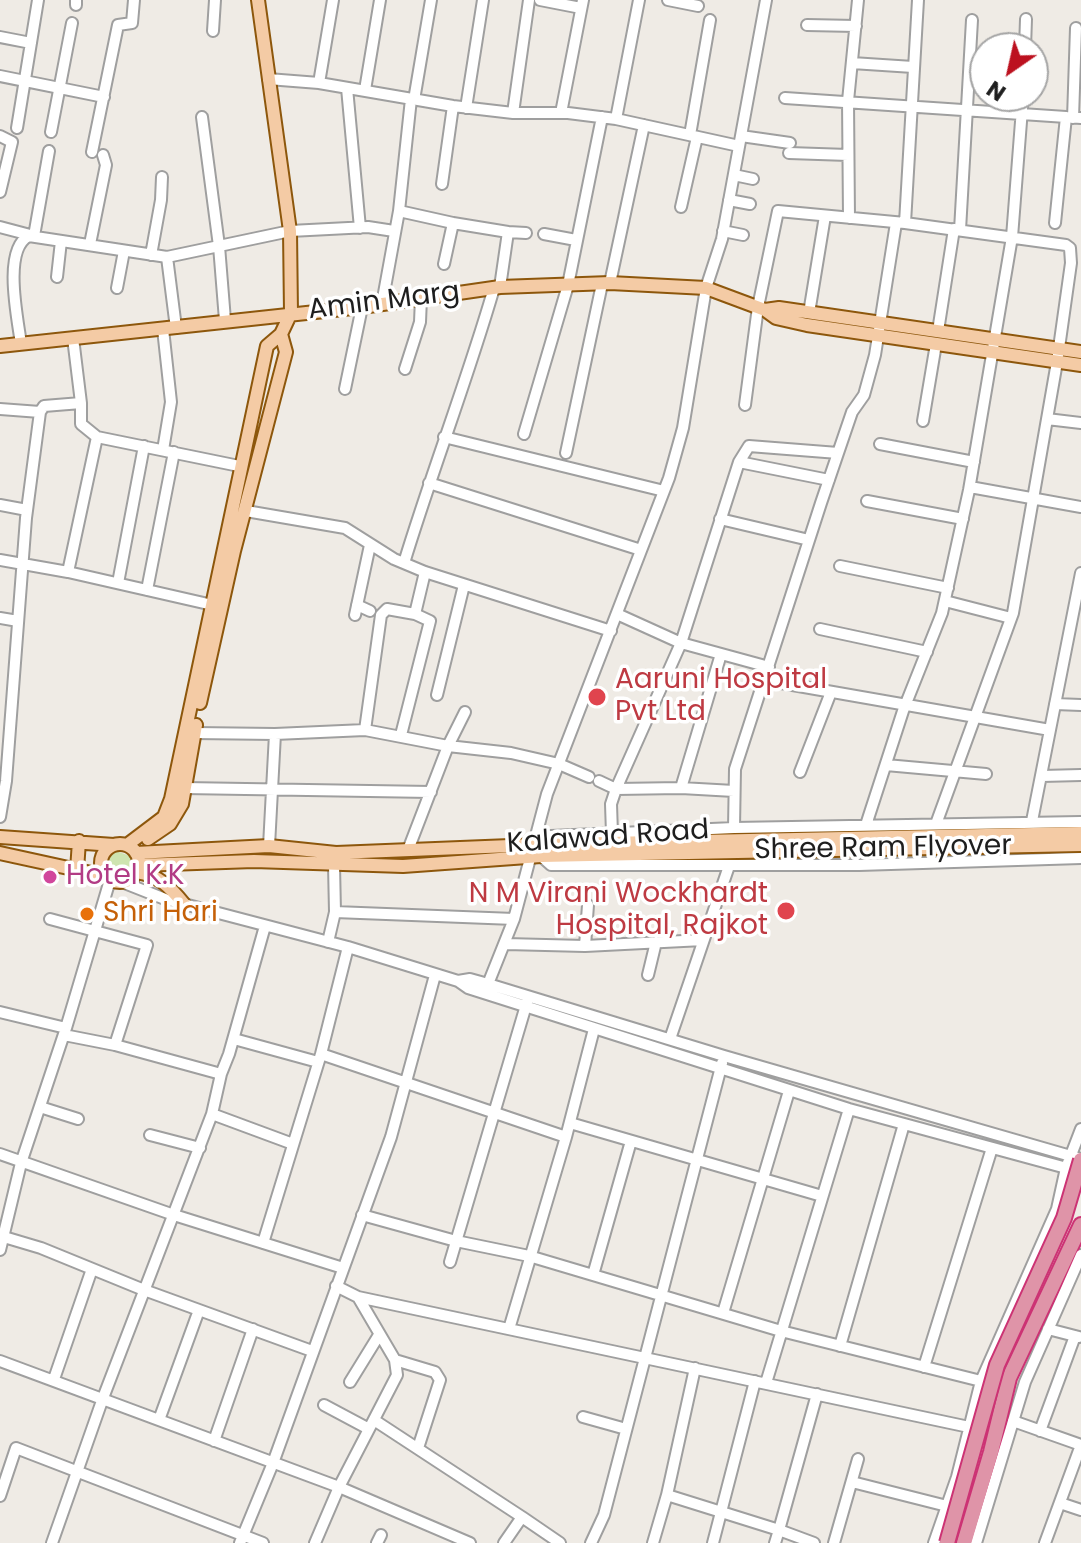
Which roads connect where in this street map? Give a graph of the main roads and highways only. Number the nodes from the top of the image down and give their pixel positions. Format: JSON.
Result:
{"nodes":[{"id":1,"x":258,"y":0,"type":"edge"},
{"id":2,"x":762,"y":308,"type":"junction"},
{"id":3,"x":291,"y":313,"type":"junction"},
{"id":4,"x":878,"y":330,"type":"junction"},
{"id":5,"x":281,"y":334,"type":"junction"},
{"id":6,"x":0,"y":346,"type":"edge"},
{"id":7,"x":1081,"y":352,"type":"edge"},
{"id":8,"x":1058,"y":356,"type":"junction"},
{"id":9,"x":1081,"y":365,"type":"edge"},
{"id":10,"x":218,"y":606,"type":"junction"},
{"id":11,"x":1081,"y":833,"type":"edge"},
{"id":12,"x":0,"y":837,"type":"edge"},
{"id":13,"x":79,"y":841,"type":"junction"},
{"id":14,"x":1081,"y":845,"type":"edge"},
{"id":15,"x":537,"y":850,"type":"junction"},
{"id":16,"x":557,"y":850,"type":"junction"},
{"id":17,"x":0,"y":853,"type":"edge"},
{"id":18,"x":131,"y":855,"type":"junction"},
{"id":19,"x":77,"y":870,"type":"junction"},
{"id":20,"x":113,"y":879,"type":"junction"},
{"id":21,"x":184,"y":904,"type":"road end"},
{"id":22,"x":1077,"y":1158,"type":"edge"},
{"id":23,"x":1081,"y":1225,"type":"edge"},
{"id":24,"x":947,"y":1543,"type":"edge"},
{"id":25,"x":964,"y":1543,"type":"edge"}],
"edges":[{"from":1,"to":3,"type":"main road"},
{"from":2,"to":3,"type":"main road","name":"Amin Marg"},
{"from":2,"to":4,"type":"main road","name":"Amin Marg"},
{"from":2,"to":4,"type":"main road","name":"Amin Marg"},
{"from":3,"to":5,"type":"main road"},
{"from":3,"to":6,"type":"main road","name":"Amin Marg"},
{"from":4,"to":8,"type":"main road","name":"Amin Marg"},
{"from":5,"to":10,"type":"main road"},
{"from":5,"to":10,"type":"main road"},
{"from":7,"to":8,"type":"main road","name":"Amin Marg"},
{"from":8,"to":9,"type":"main road","name":"Amin Marg"},
{"from":10,"to":18,"type":"main road"},
{"from":10,"to":18,"type":"main road"},
{"from":11,"to":16,"type":"main road","name":"Shree Ram Flyover"},
{"from":12,"to":13,"type":"main road","name":"Kalawad Road"},
{"from":13,"to":18,"type":"main road","name":"Kalawad Road"},
{"from":13,"to":19,"type":"main road"},
{"from":14,"to":16,"type":"main road","name":"Shree Ram Flyover"},
{"from":15,"to":16,"type":"main road","name":"Shree Ram Flyover"},
{"from":15,"to":18,"type":"main road","name":"Kalawad Road"},
{"from":15,"to":18,"type":"main road","name":"Kalawad Road"},
{"from":17,"to":19,"type":"main road"},
{"from":18,"to":20,"type":"main road"},
{"from":18,"to":20,"type":"main road"},
{"from":18,"to":21,"type":"main road"},
{"from":19,"to":20,"type":"main road"},
{"from":22,"to":24,"type":"highway","bridge":true},
{"from":23,"to":25,"type":"highway"}]}
